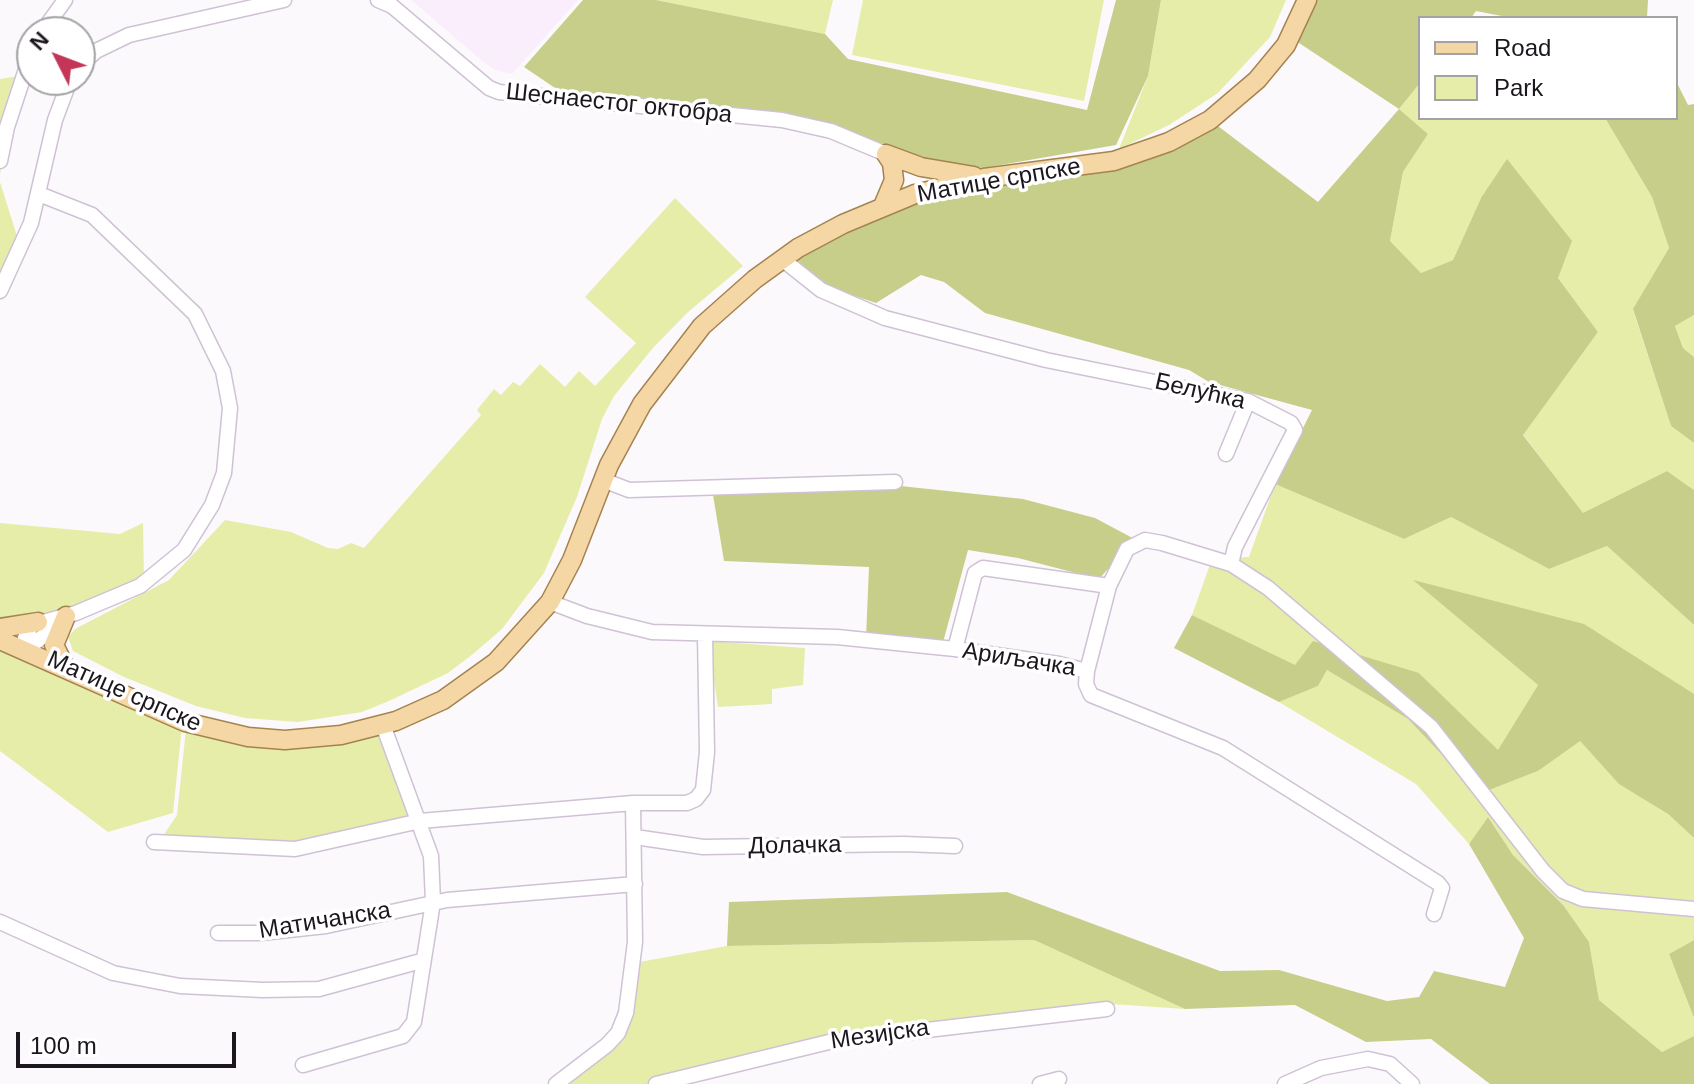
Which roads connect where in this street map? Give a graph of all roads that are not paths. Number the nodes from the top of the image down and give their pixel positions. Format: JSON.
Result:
{"nodes":[{"id":1,"x":284,"y":0,"type":"edge"},
{"id":2,"x":378,"y":0,"type":"edge"},
{"id":3,"x":1307,"y":0,"type":"edge"},
{"id":4,"x":96,"y":51,"type":"edge"},
{"id":5,"x":19,"y":96,"type":"edge"},
{"id":6,"x":64,"y":96,"type":"edge"},
{"id":7,"x":895,"y":159,"type":"junction"},
{"id":8,"x":0,"y":161,"type":"edge"},
{"id":9,"x":984,"y":178,"type":"junction"},
{"id":10,"x":919,"y":193,"type":"junction"},
{"id":11,"x":39,"y":194,"type":"junction"},
{"id":12,"x":883,"y":206,"type":"junction"},
{"id":13,"x":782,"y":259,"type":"junction"},
{"id":14,"x":0,"y":291,"type":"edge"},
{"id":15,"x":1248,"y":401,"type":"junction"},
{"id":16,"x":1226,"y":454,"type":"dead end"},
{"id":17,"x":603,"y":480,"type":"junction"},
{"id":18,"x":895,"y":482,"type":"dead end"},
{"id":19,"x":1231,"y":564,"type":"junction"},
{"id":20,"x":1109,"y":586,"type":"junction"},
{"id":21,"x":550,"y":602,"type":"junction"},
{"id":22,"x":66,"y":616,"type":"junction"},
{"id":23,"x":38,"y":622,"type":"junction"},
{"id":24,"x":0,"y":628,"type":"edge"},
{"id":25,"x":705,"y":635,"type":"junction"},
{"id":26,"x":0,"y":640,"type":"edge"},
{"id":27,"x":28,"y":649,"type":"junction"},
{"id":28,"x":955,"y":649,"type":"junction"},
{"id":29,"x":65,"y":667,"type":"junction"},
{"id":30,"x":1087,"y":671,"type":"junction"},
{"id":31,"x":383,"y":725,"type":"junction"},
{"id":32,"x":633,"y":803,"type":"junction"},
{"id":33,"x":420,"y":821,"type":"junction"},
{"id":34,"x":635,"y":837,"type":"junction"},
{"id":35,"x":154,"y":842,"type":"dead end"},
{"id":36,"x":955,"y":846,"type":"dead end"},
{"id":37,"x":635,"y":884,"type":"junction"},
{"id":38,"x":433,"y":902,"type":"junction"},
{"id":39,"x":1694,"y":909,"type":"edge"},
{"id":40,"x":1434,"y":914,"type":"dead end"},
{"id":41,"x":0,"y":922,"type":"edge"},
{"id":42,"x":218,"y":933,"type":"dead end"},
{"id":43,"x":421,"y":961,"type":"junction"},
{"id":44,"x":1107,"y":1009,"type":"dead end"},
{"id":45,"x":303,"y":1065,"type":"dead end"},
{"id":46,"x":1059,"y":1079,"type":"dead end"},
{"id":47,"x":556,"y":1084,"type":"edge"},
{"id":48,"x":656,"y":1084,"type":"edge"},
{"id":49,"x":1040,"y":1084,"type":"edge"},
{"id":50,"x":1285,"y":1084,"type":"edge"},
{"id":51,"x":1412,"y":1084,"type":"edge"}],
"edges":[{"from":1,"to":4,"type":"street"},
{"from":2,"to":7,"type":"street","name":"Шеснаестог октобра"},
{"from":3,"to":9,"type":"main road","name":"Матице српске"},
{"from":5,"to":8,"type":"street"},
{"from":6,"to":11,"type":"street"},
{"from":7,"to":9,"type":"main road"},
{"from":7,"to":10,"type":"main road"},
{"from":7,"to":12,"type":"main road"},
{"from":9,"to":10,"type":"main road","name":"Матице српске"},
{"from":10,"to":12,"type":"main road","name":"Матице српске"},
{"from":11,"to":14,"type":"street"},
{"from":11,"to":22,"type":"street"},
{"from":12,"to":13,"type":"main road","name":"Матице српске"},
{"from":13,"to":15,"type":"street","name":"Белућка"},
{"from":13,"to":17,"type":"main road","name":"Матице српске"},
{"from":15,"to":16,"type":"street"},
{"from":15,"to":19,"type":"street","name":"Белућка"},
{"from":17,"to":18,"type":"street"},
{"from":17,"to":21,"type":"main road","name":"Матице српске"},
{"from":19,"to":20,"type":"street"},
{"from":19,"to":39,"type":"street"},
{"from":20,"to":28,"type":"street"},
{"from":20,"to":30,"type":"street"},
{"from":21,"to":25,"type":"street","name":"Ариљачка"},
{"from":21,"to":31,"type":"main road","name":"Матице српске"},
{"from":22,"to":23,"type":"street"},
{"from":22,"to":27,"type":"street"},
{"from":22,"to":29,"type":"main road"},
{"from":23,"to":24,"type":"main road"},
{"from":23,"to":27,"type":"street"},
{"from":25,"to":28,"type":"street","name":"Ариљачка"},
{"from":25,"to":32,"type":"street"},
{"from":26,"to":27,"type":"main road","name":"Матице српске"},
{"from":27,"to":29,"type":"main road","name":"Матице српске"},
{"from":28,"to":30,"type":"street","name":"Ариљачка"},
{"from":29,"to":31,"type":"main road","name":"Матице српске"},
{"from":30,"to":40,"type":"street","name":"Ариљачка"},
{"from":31,"to":33,"type":"street","name":"Матичанска"},
{"from":32,"to":33,"type":"street"},
{"from":32,"to":34,"type":"street"},
{"from":33,"to":35,"type":"street"},
{"from":33,"to":38,"type":"street","name":"Матичанска"},
{"from":34,"to":36,"type":"street","name":"Долачка"},
{"from":34,"to":37,"type":"street"},
{"from":37,"to":38,"type":"street","name":"Матичанска"},
{"from":37,"to":47,"type":"street"},
{"from":38,"to":42,"type":"street","name":"Матичанска"},
{"from":38,"to":43,"type":"street","name":"Матичанска"},
{"from":41,"to":43,"type":"street"},
{"from":43,"to":45,"type":"street","name":"Матичанска"},
{"from":44,"to":48,"type":"street","name":"Мезијска"},
{"from":46,"to":49,"type":"street"},
{"from":50,"to":51,"type":"street"}]}
